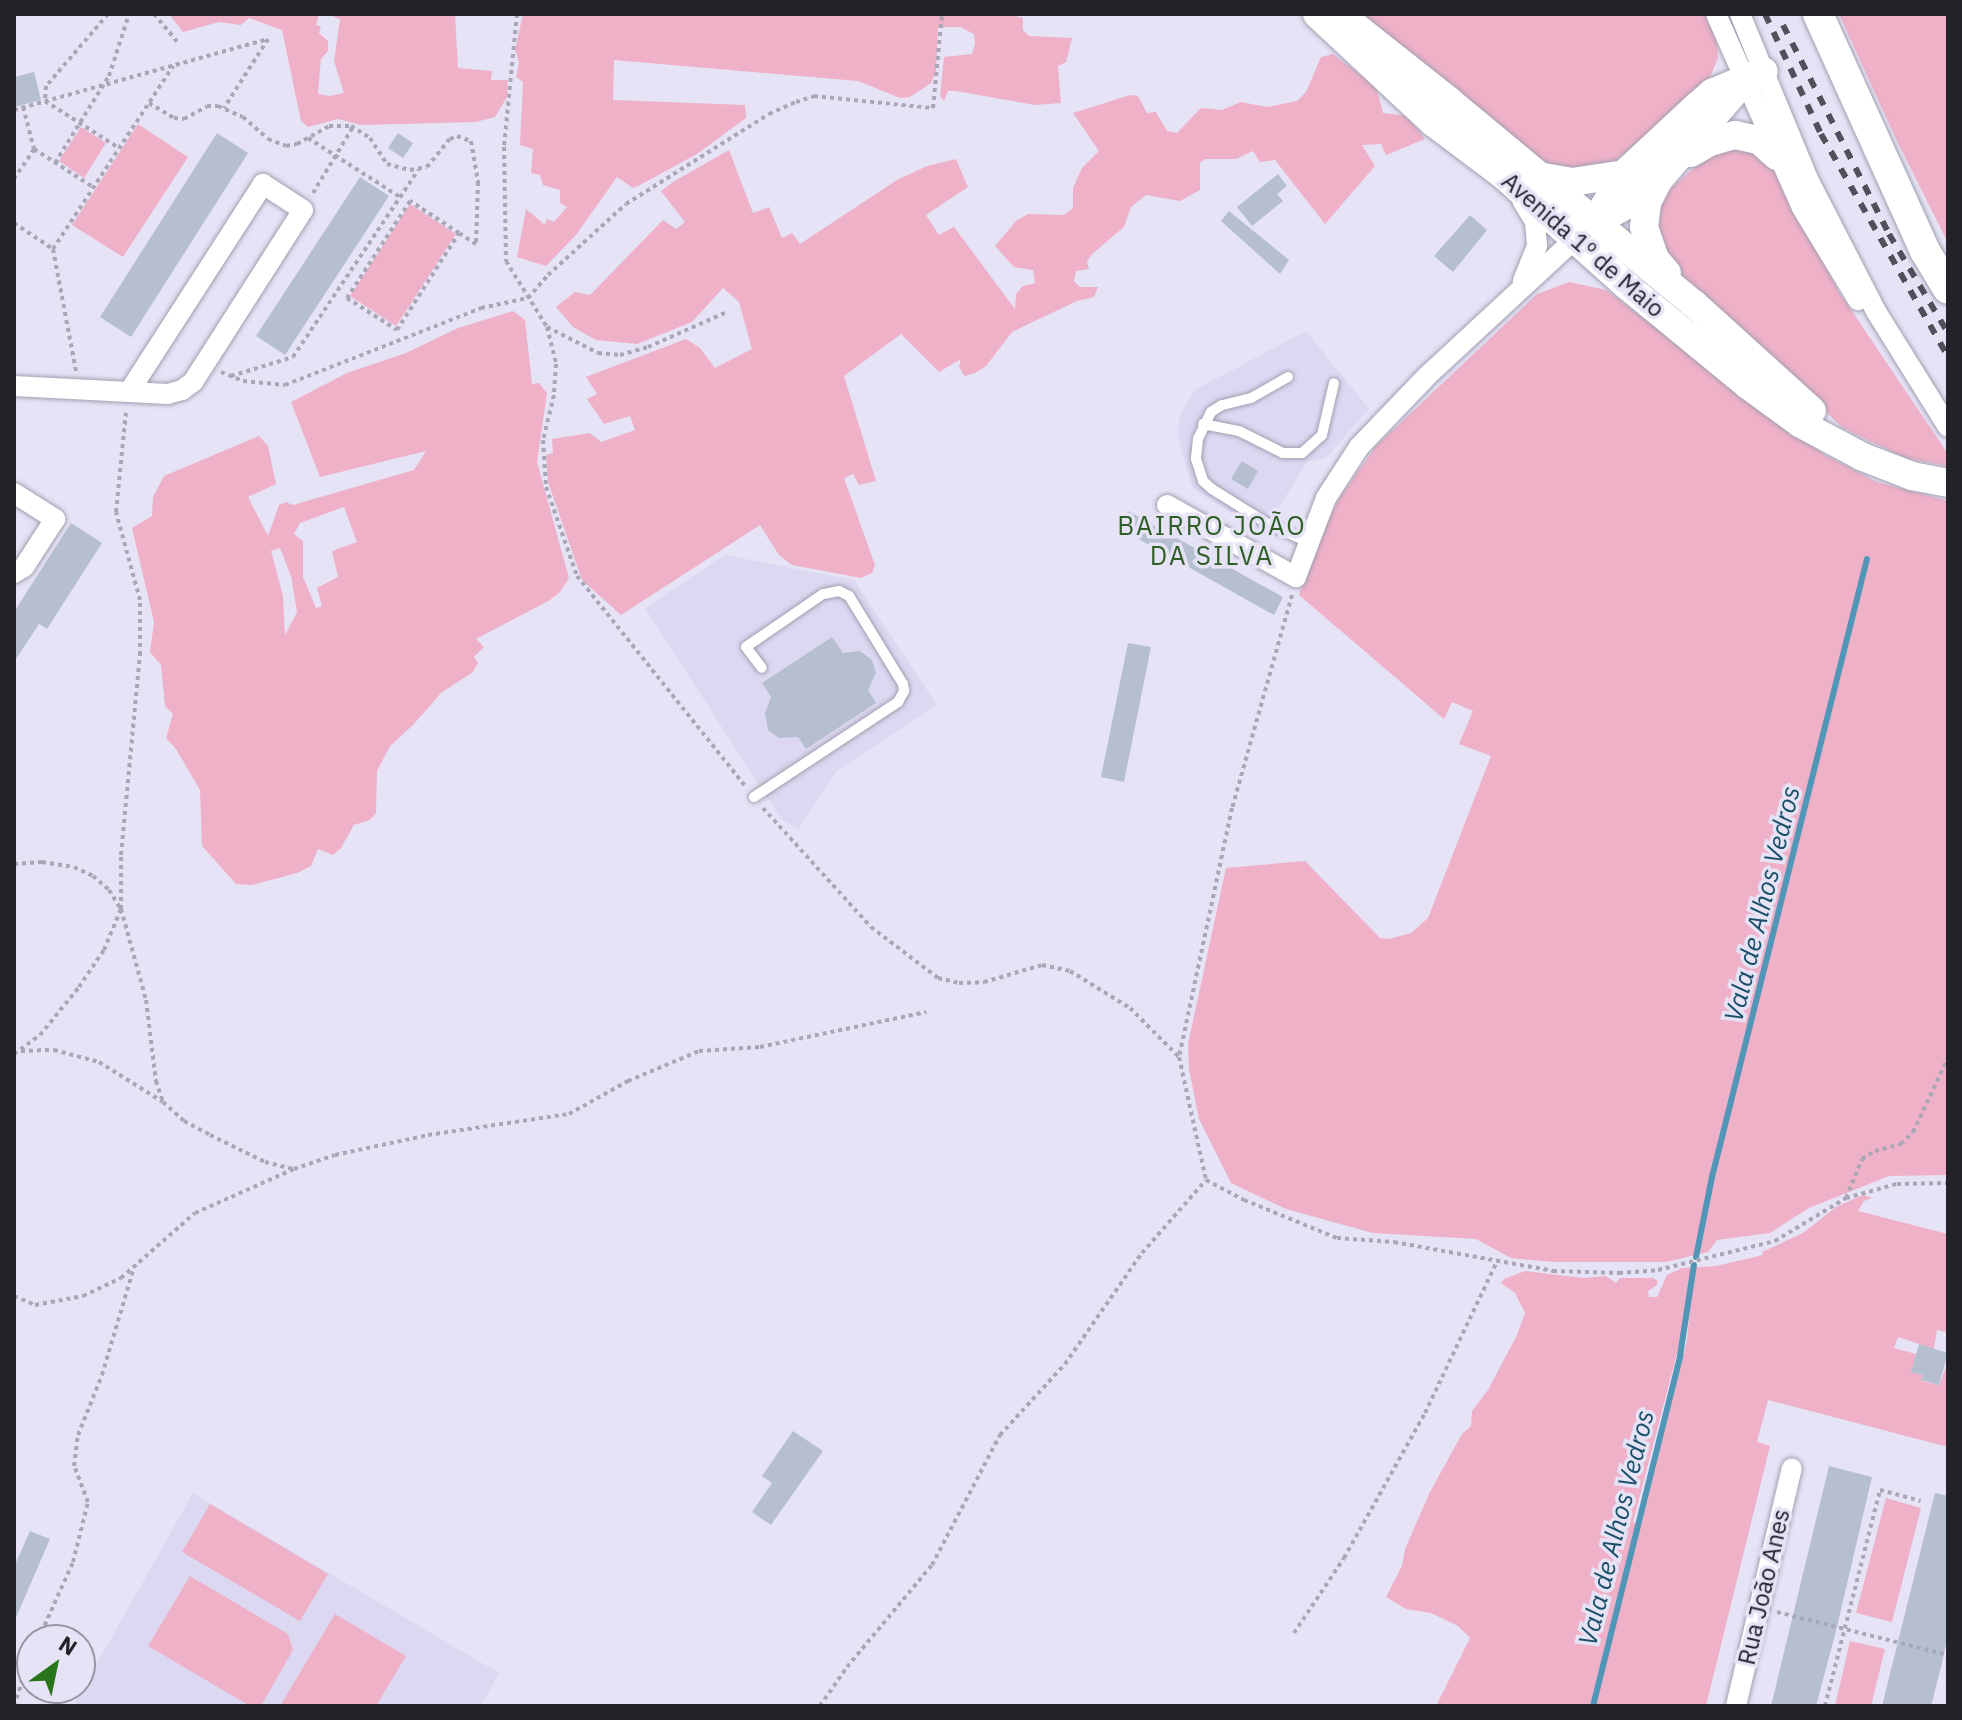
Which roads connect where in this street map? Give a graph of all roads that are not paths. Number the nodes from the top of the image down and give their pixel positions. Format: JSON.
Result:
{"nodes":[{"id":1,"x":1317,"y":14,"type":"edge"},
{"id":2,"x":1338,"y":14,"type":"edge"},
{"id":3,"x":1716,"y":14,"type":"edge"},
{"id":4,"x":1740,"y":14,"type":"edge"},
{"id":5,"x":1818,"y":14,"type":"edge"},
{"id":6,"x":1754,"y":76,"type":"junction"},
{"id":7,"x":1777,"y":156,"type":"junction"},
{"id":8,"x":1668,"y":170,"type":"junction"},
{"id":9,"x":1502,"y":174,"type":"junction"},
{"id":10,"x":1624,"y":174,"type":"junction"},
{"id":11,"x":1538,"y":176,"type":"junction"},
{"id":12,"x":1584,"y":231,"type":"junction"},
{"id":13,"x":1925,"y":251,"type":"junction"},
{"id":14,"x":1948,"y":276,"type":"edge"},
{"id":15,"x":1948,"y":289,"type":"edge"},
{"id":16,"x":1517,"y":292,"type":"junction"},
{"id":17,"x":1694,"y":304,"type":"junction"},
{"id":18,"x":1288,"y":377,"type":"dead end"},
{"id":19,"x":1334,"y":383,"type":"dead end"},
{"id":20,"x":14,"y":386,"type":"edge"},
{"id":21,"x":129,"y":392,"type":"junction"},
{"id":22,"x":1926,"y":394,"type":"junction"},
{"id":23,"x":1203,"y":424,"type":"junction"},
{"id":24,"x":1948,"y":427,"type":"edge"},
{"id":25,"x":1863,"y":457,"type":"junction"},
{"id":26,"x":1948,"y":483,"type":"edge"},
{"id":27,"x":14,"y":493,"type":"edge"},
{"id":28,"x":1167,"y":505,"type":"dead end"},
{"id":29,"x":1308,"y":542,"type":"junction"},
{"id":30,"x":14,"y":573,"type":"edge"},
{"id":31,"x":762,"y":668,"type":"dead end"},
{"id":32,"x":754,"y":797,"type":"road end"},
{"id":33,"x":1792,"y":1468,"type":"dead end"},
{"id":34,"x":1736,"y":1706,"type":"edge"}],
"edges":[{"from":1,"to":9,"type":"main road","name":"Avenida 1º de Maio"},
{"from":2,"to":11,"type":"main road","name":"Avenida 1º de Maio"},
{"from":3,"to":6,"type":"street"},
{"from":4,"to":6,"type":"street"},
{"from":5,"to":13,"type":"main road"},
{"from":6,"to":7,"type":"street"},
{"from":6,"to":8,"type":"main road"},
{"from":6,"to":10,"type":"main road"},
{"from":6,"to":22,"type":"street"},
{"from":7,"to":8,"type":"main road"},
{"from":7,"to":22,"type":"street"},
{"from":8,"to":12,"type":"main road"},
{"from":8,"to":17,"type":"main road"},
{"from":9,"to":12,"type":"main road","name":"Avenida 1º de Maio"},
{"from":9,"to":16,"type":"street"},
{"from":10,"to":11,"type":"main road"},
{"from":10,"to":12,"type":"main road"},
{"from":11,"to":12,"type":"main road","name":"Avenida 1º de Maio"},
{"from":12,"to":16,"type":"street"},
{"from":12,"to":17,"type":"main road","name":"Avenida 1º de Maio"},
{"from":12,"to":25,"type":"main road","name":"Avenida 1º de Maio"},
{"from":13,"to":14,"type":"main road"},
{"from":13,"to":15,"type":"main road"},
{"from":16,"to":29,"type":"street"},
{"from":17,"to":25,"type":"main road","name":"Avenida 1º de Maio"},
{"from":18,"to":23,"type":"lane"},
{"from":19,"to":23,"type":"lane"},
{"from":20,"to":21,"type":"street"},
{"from":21,"to":21,"type":"street"},
{"from":22,"to":24,"type":"street"},
{"from":23,"to":29,"type":"lane"},
{"from":25,"to":26,"type":"main road","name":"Avenida 1º de Maio"},
{"from":27,"to":30,"type":"street"},
{"from":28,"to":29,"type":"street"},
{"from":31,"to":32,"type":"lane"},
{"from":33,"to":34,"type":"street","name":"Rua João Anes"}]}
